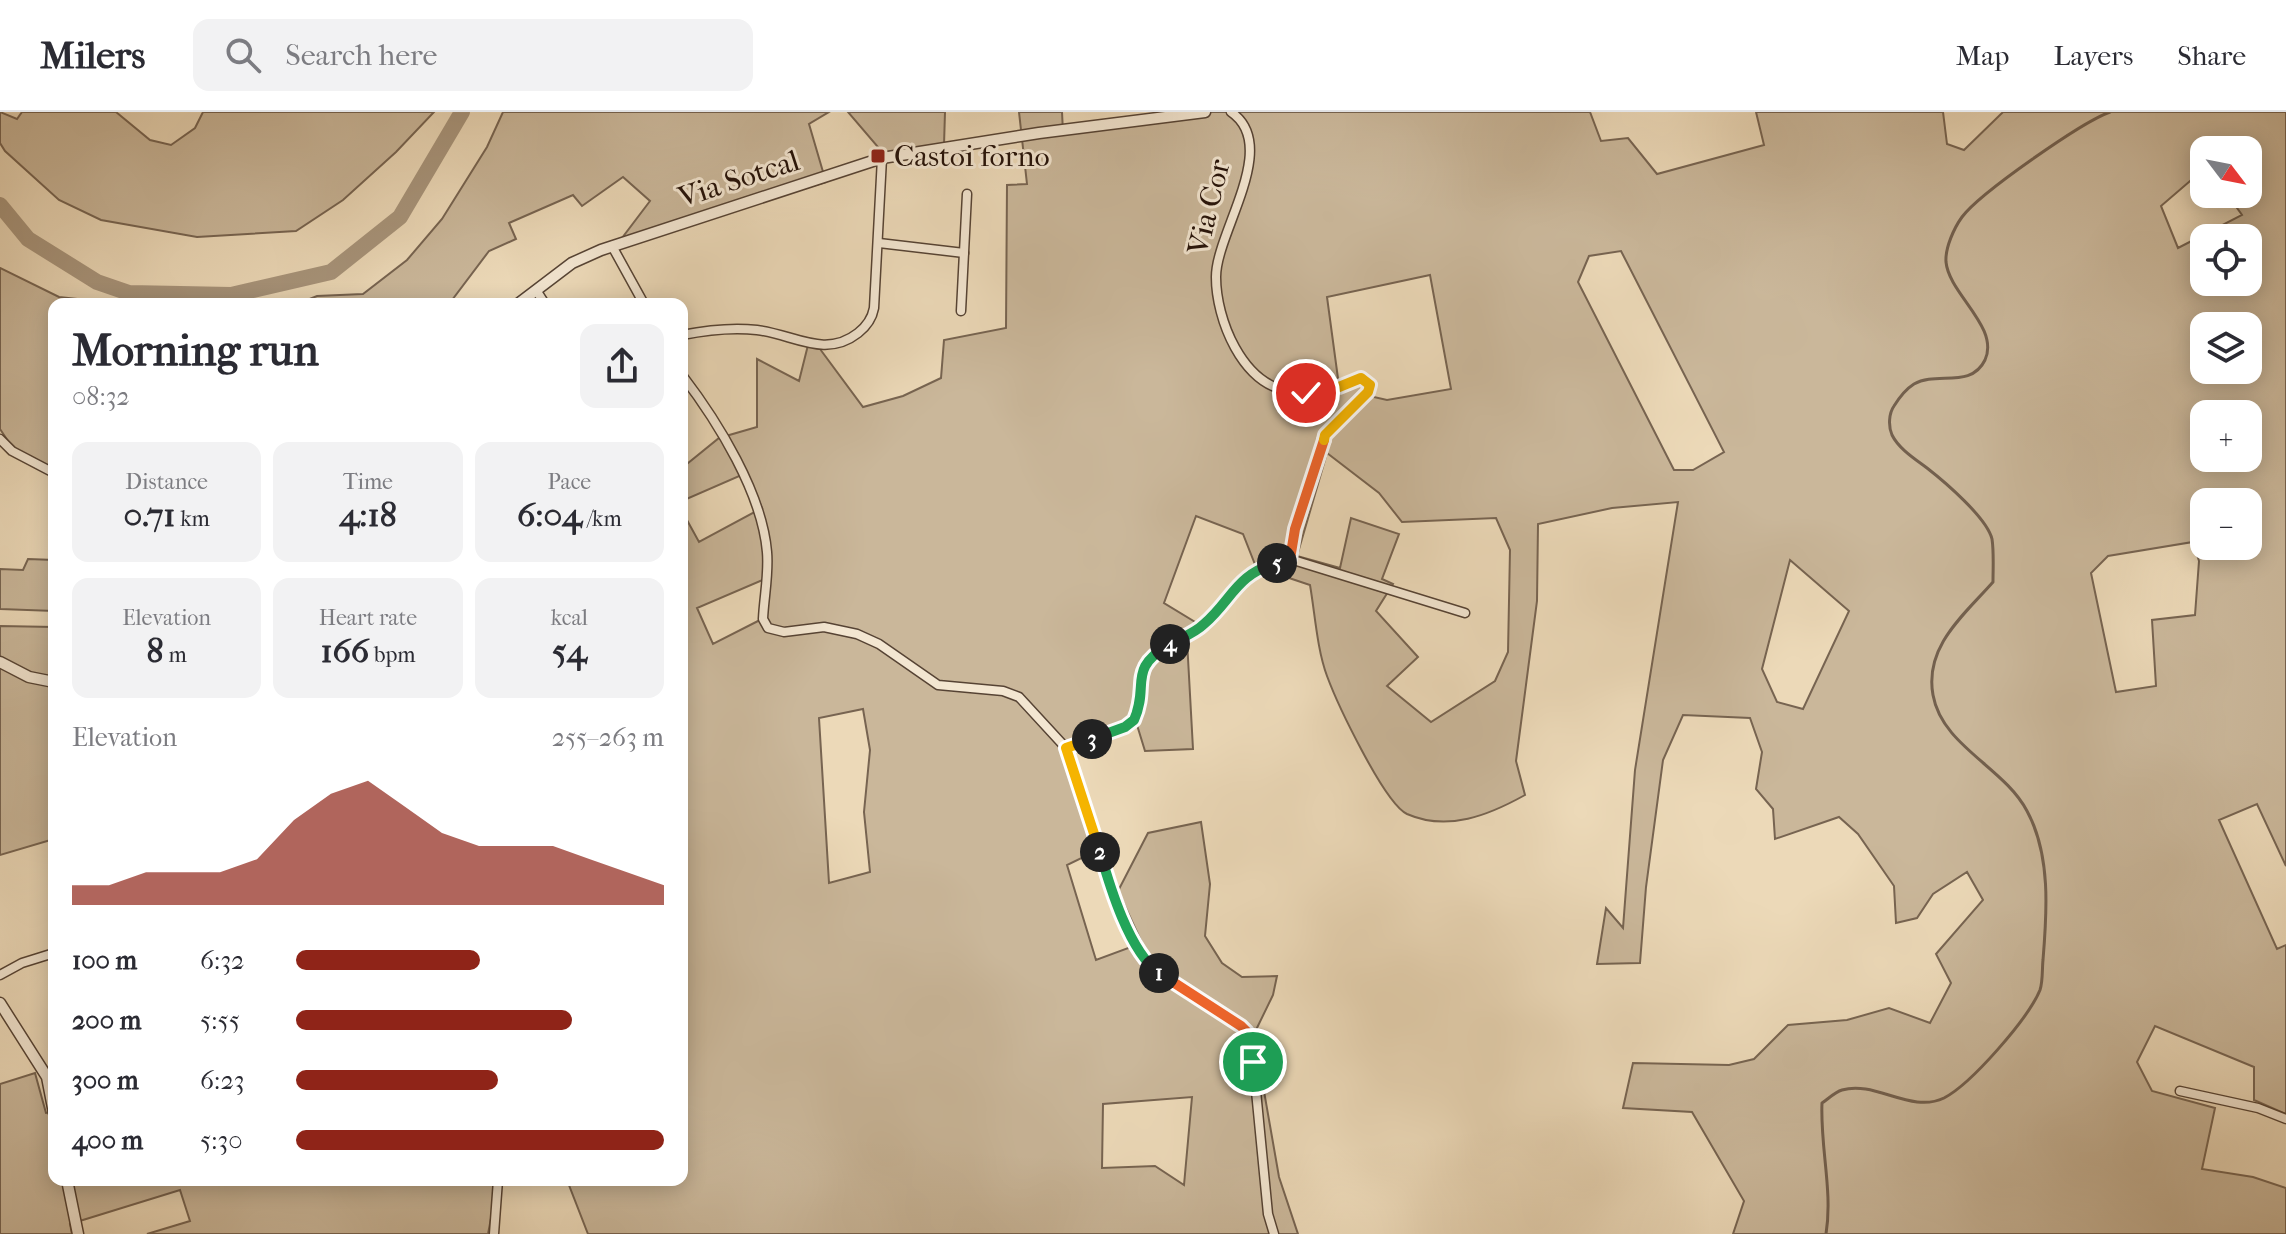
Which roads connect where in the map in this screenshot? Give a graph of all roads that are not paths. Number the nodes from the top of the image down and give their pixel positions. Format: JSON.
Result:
{"nodes":[{"id":1,"x":1205,"y":112,"type":"edge"},
{"id":2,"x":1231,"y":112,"type":"edge"},
{"id":3,"x":882,"y":158,"type":"junction"},
{"id":4,"x":967,"y":194,"type":"dead end"},
{"id":5,"x":879,"y":243,"type":"junction"},
{"id":6,"x":612,"y":246,"type":"junction"},
{"id":7,"x":964,"y":253,"type":"junction"},
{"id":8,"x":536,"y":290,"type":"junction"},
{"id":9,"x":526,"y":298,"type":"edge"},
{"id":10,"x":541,"y":298,"type":"edge"},
{"id":11,"x":641,"y":298,"type":"edge"},
{"id":12,"x":961,"y":311,"type":"dead end"},
{"id":13,"x":688,"y":334,"type":"edge"},
{"id":14,"x":688,"y":384,"type":"edge"},
{"id":15,"x":0,"y":439,"type":"edge"},
{"id":16,"x":48,"y":470,"type":"edge"},
{"id":17,"x":1290,"y":559,"type":"junction"},
{"id":18,"x":1465,"y":613,"type":"dead end"},
{"id":19,"x":0,"y":662,"type":"edge"},
{"id":20,"x":48,"y":681,"type":"edge"},
{"id":21,"x":1066,"y":748,"type":"junction"},
{"id":22,"x":48,"y":955,"type":"edge"},
{"id":23,"x":0,"y":975,"type":"edge"},
{"id":24,"x":0,"y":1004,"type":"edge"},
{"id":25,"x":48,"y":1082,"type":"edge"},
{"id":26,"x":2180,"y":1091,"type":"dead end"},
{"id":27,"x":2286,"y":1119,"type":"edge"},
{"id":28,"x":68,"y":1186,"type":"edge"},
{"id":29,"x":498,"y":1186,"type":"edge"},
{"id":30,"x":78,"y":1234,"type":"edge"},
{"id":31,"x":494,"y":1234,"type":"edge"},
{"id":32,"x":1274,"y":1234,"type":"edge"}],
"edges":[{"from":1,"to":3,"type":"street","name":"Via Sotcal"},
{"from":2,"to":17,"type":"street","name":"Via Cor"},
{"from":3,"to":5,"type":"street"},
{"from":3,"to":6,"type":"street","name":"Via Sotcal"},
{"from":4,"to":7,"type":"street"},
{"from":5,"to":7,"type":"street"},
{"from":5,"to":13,"type":"street"},
{"from":6,"to":8,"type":"street","name":"Via Sotcal"},
{"from":6,"to":11,"type":"street"},
{"from":7,"to":12,"type":"street"},
{"from":8,"to":9,"type":"street","name":"Via Sotcal"},
{"from":8,"to":10,"type":"street"},
{"from":14,"to":21,"type":"street"},
{"from":15,"to":16,"type":"street"},
{"from":17,"to":18,"type":"street"},
{"from":17,"to":21,"type":"street"},
{"from":19,"to":20,"type":"street"},
{"from":21,"to":32,"type":"street"},
{"from":22,"to":23,"type":"street"},
{"from":24,"to":25,"type":"street"},
{"from":26,"to":27,"type":"street"},
{"from":28,"to":30,"type":"street"},
{"from":29,"to":31,"type":"street"}]}
